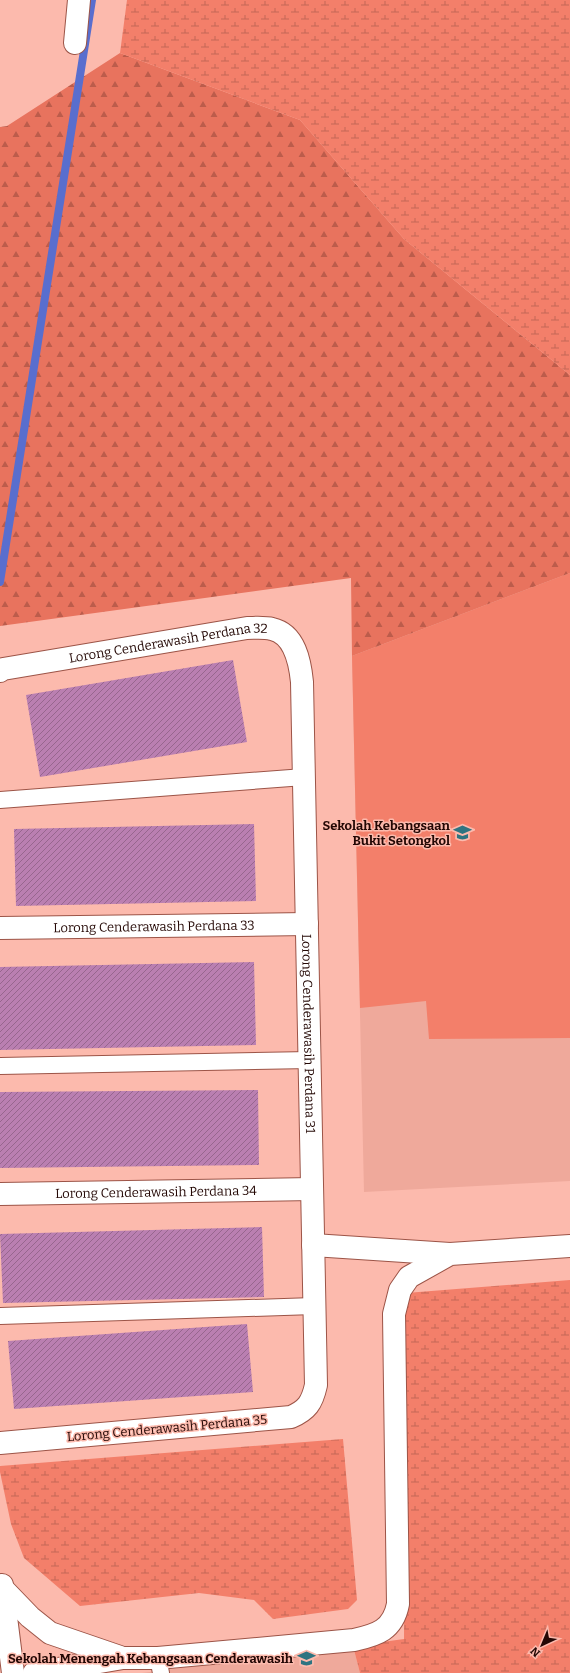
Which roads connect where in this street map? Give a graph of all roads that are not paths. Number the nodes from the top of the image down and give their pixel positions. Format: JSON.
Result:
{"nodes":[{"id":1,"x":79,"y":0,"type":"edge"},
{"id":2,"x":75,"y":43,"type":"dead end"},
{"id":3,"x":0,"y":671,"type":"edge"},
{"id":4,"x":302,"y":682,"type":"joint"},
{"id":5,"x":304,"y":777,"type":"junction"},
{"id":6,"x":0,"y":800,"type":"edge"},
{"id":7,"x":307,"y":924,"type":"junction"},
{"id":8,"x":0,"y":928,"type":"edge"},
{"id":9,"x":310,"y":1060,"type":"junction"},
{"id":10,"x":0,"y":1066,"type":"edge"},
{"id":11,"x":312,"y":1189,"type":"junction"},
{"id":12,"x":0,"y":1194,"type":"edge"},
{"id":13,"x":313,"y":1245,"type":"junction"},
{"id":14,"x":570,"y":1246,"type":"edge"},
{"id":15,"x":450,"y":1254,"type":"junction"},
{"id":16,"x":314,"y":1306,"type":"junction"},
{"id":17,"x":0,"y":1316,"type":"edge"},
{"id":18,"x":316,"y":1385,"type":"joint"},
{"id":19,"x":0,"y":1443,"type":"edge"},
{"id":20,"x":1,"y":1583,"type":"edge"},
{"id":21,"x":123,"y":1658,"type":"junction"},
{"id":22,"x":159,"y":1666,"type":"edge"},
{"id":23,"x":13,"y":1673,"type":"edge"},
{"id":24,"x":34,"y":1673,"type":"edge"}],
"edges":[{"from":1,"to":2,"type":"street"},
{"from":3,"to":4,"type":"street","name":"Lorong Cenderawasih Perdana 32"},
{"from":4,"to":5,"type":"street","name":"Lorong Cenderawasih Perdana 31"},
{"from":5,"to":6,"type":"lane"},
{"from":5,"to":7,"type":"street","name":"Lorong Cenderawasih Perdana 31"},
{"from":7,"to":8,"type":"street","name":"Lorong Cenderawasih Perdana 33"},
{"from":7,"to":9,"type":"street","name":"Lorong Cenderawasih Perdana 31"},
{"from":9,"to":10,"type":"lane"},
{"from":9,"to":11,"type":"street","name":"Lorong Cenderawasih Perdana 31"},
{"from":11,"to":12,"type":"street","name":"Lorong Cenderawasih Perdana 34"},
{"from":11,"to":13,"type":"street","name":"Lorong Cenderawasih Perdana 31"},
{"from":13,"to":15,"type":"street"},
{"from":13,"to":16,"type":"street","name":"Lorong Cenderawasih Perdana 31"},
{"from":14,"to":15,"type":"street"},
{"from":15,"to":22,"type":"street"},
{"from":16,"to":17,"type":"lane"},
{"from":16,"to":18,"type":"street","name":"Lorong Cenderawasih Perdana 31"},
{"from":18,"to":19,"type":"street","name":"Lorong Cenderawasih Perdana 35"},
{"from":20,"to":21,"type":"street"},
{"from":20,"to":23,"type":"street"},
{"from":21,"to":22,"type":"street"},
{"from":21,"to":24,"type":"street"}]}
